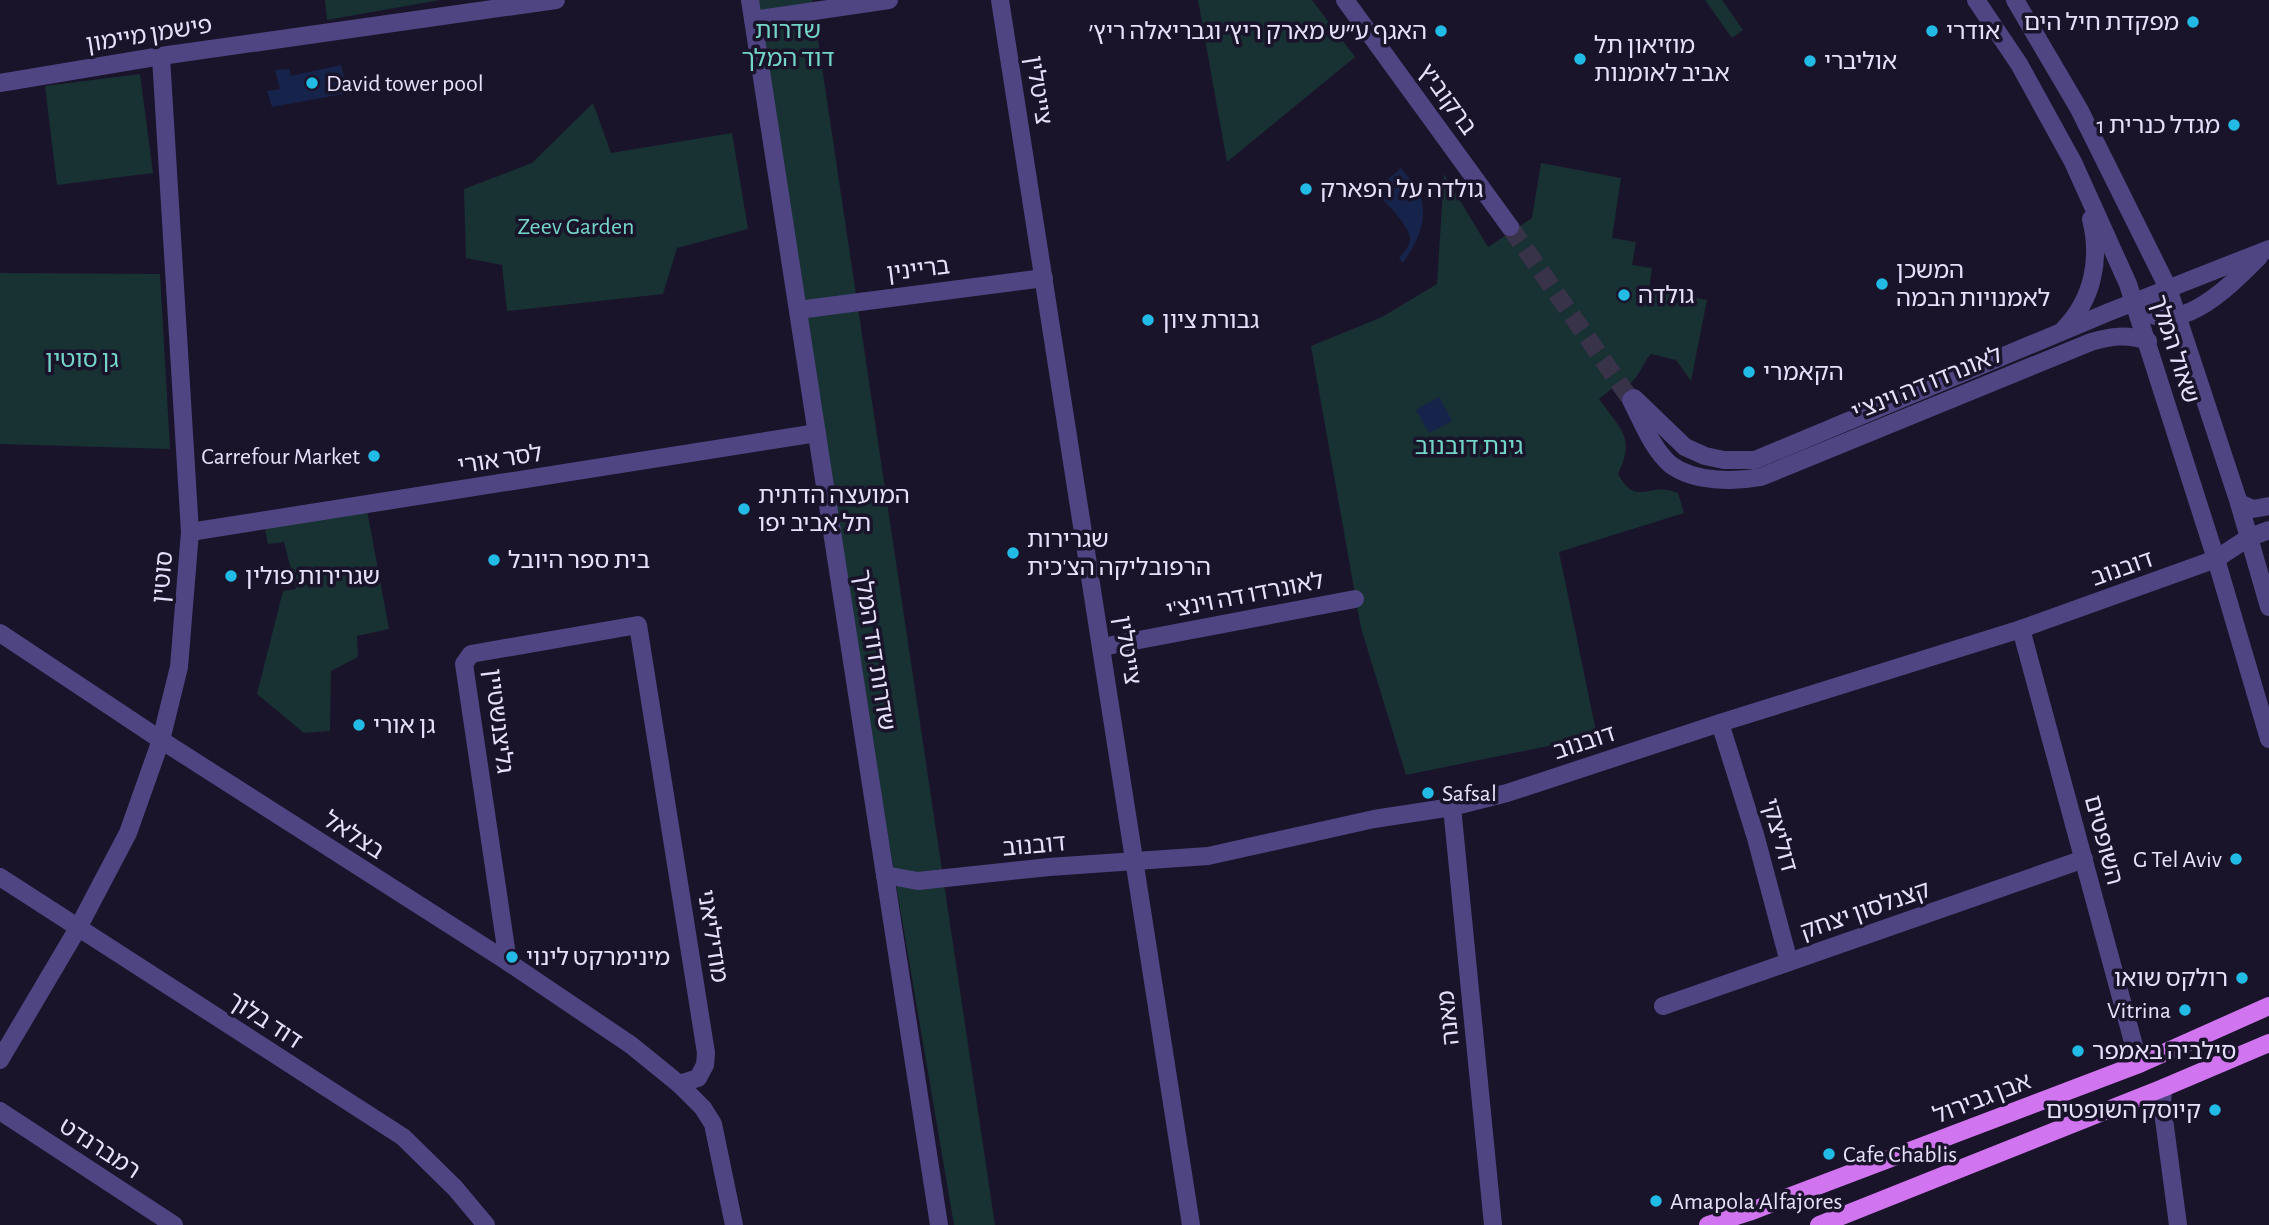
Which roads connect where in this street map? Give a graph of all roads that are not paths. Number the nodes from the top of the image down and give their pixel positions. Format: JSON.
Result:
{"nodes":[{"id":1,"x":554,"y":0,"type":"edge"},
{"id":2,"x":750,"y":0,"type":"edge"},
{"id":3,"x":889,"y":0,"type":"edge"},
{"id":4,"x":1000,"y":0,"type":"edge"},
{"id":5,"x":1345,"y":0,"type":"edge"},
{"id":6,"x":1976,"y":0,"type":"edge"},
{"id":7,"x":2015,"y":0,"type":"edge"},
{"id":8,"x":753,"y":20,"type":"junction"},
{"id":9,"x":161,"y":57,"type":"junction"},
{"id":10,"x":0,"y":83,"type":"edge"},
{"id":11,"x":2073,"y":162,"type":"junction"},
{"id":12,"x":1510,"y":227,"type":"tunnel mouth"},
{"id":13,"x":2266,"y":251,"type":"edge"},
{"id":14,"x":1044,"y":278,"type":"junction"},
{"id":15,"x":2168,"y":288,"type":"junction"},
{"id":16,"x":2134,"y":302,"type":"junction"},
{"id":17,"x":798,"y":310,"type":"junction"},
{"id":18,"x":2178,"y":315,"type":"junction"},
{"id":19,"x":2059,"y":333,"type":"junction"},
{"id":20,"x":2148,"y":341,"type":"junction"},
{"id":21,"x":817,"y":433,"type":"junction"},
{"id":22,"x":2239,"y":503,"type":"junction"},
{"id":23,"x":2269,"y":506,"type":"edge"},
{"id":24,"x":2269,"y":530,"type":"edge"},
{"id":25,"x":190,"y":532,"type":"junction"},
{"id":26,"x":2248,"y":538,"type":"junction"},
{"id":27,"x":2216,"y":559,"type":"junction"},
{"id":28,"x":1355,"y":599,"type":"dead end"},
{"id":29,"x":2269,"y":607,"type":"edge"},
{"id":30,"x":638,"y":625,"type":"joint"},
{"id":31,"x":2021,"y":629,"type":"junction"},
{"id":32,"x":0,"y":633,"type":"edge"},
{"id":33,"x":1102,"y":647,"type":"junction"},
{"id":34,"x":1720,"y":723,"type":"junction"},
{"id":35,"x":2269,"y":739,"type":"edge"},
{"id":36,"x":161,"y":740,"type":"junction"},
{"id":37,"x":1452,"y":807,"type":"junction"},
{"id":38,"x":2084,"y":859,"type":"junction"},
{"id":39,"x":1135,"y":861,"type":"junction"},
{"id":40,"x":885,"y":875,"type":"junction"},
{"id":41,"x":0,"y":877,"type":"edge"},
{"id":42,"x":78,"y":928,"type":"junction"},
{"id":43,"x":508,"y":962,"type":"junction"},
{"id":44,"x":1789,"y":962,"type":"junction"},
{"id":45,"x":1663,"y":1006,"type":"dead end"},
{"id":46,"x":2269,"y":1006,"type":"edge"},
{"id":47,"x":2269,"y":1043,"type":"edge"},
{"id":48,"x":0,"y":1060,"type":"edge"},
{"id":49,"x":2139,"y":1064,"type":"junction"},
{"id":50,"x":679,"y":1084,"type":"junction"},
{"id":51,"x":2163,"y":1088,"type":"junction"},
{"id":52,"x":0,"y":1111,"type":"edge"},
{"id":53,"x":174,"y":1225,"type":"edge"},
{"id":54,"x":486,"y":1225,"type":"edge"},
{"id":55,"x":734,"y":1225,"type":"edge"},
{"id":56,"x":939,"y":1225,"type":"edge"},
{"id":57,"x":1191,"y":1225,"type":"edge"},
{"id":58,"x":1493,"y":1225,"type":"edge"},
{"id":59,"x":1708,"y":1225,"type":"edge"},
{"id":60,"x":1819,"y":1225,"type":"edge"},
{"id":61,"x":2178,"y":1225,"type":"edge"}],
"edges":[{"from":1,"to":9,"type":"street","name":"פישמן מיימון"},
{"from":2,"to":8,"type":"street","name":"שדרות דוד המלך"},
{"from":3,"to":8,"type":"street"},
{"from":4,"to":14,"type":"street","name":"צייטלין"},
{"from":5,"to":12,"type":"street","name":"ברקוביץ"},
{"from":6,"to":11,"type":"street","name":"שאול המלך"},
{"from":7,"to":15,"type":"street","name":"שאול המלך"},
{"from":8,"to":17,"type":"street","name":"שדרות דוד המלך"},
{"from":9,"to":10,"type":"street","name":"פישמן מיימון"},
{"from":9,"to":25,"type":"street","name":"סוטין"},
{"from":11,"to":16,"type":"street","name":"שאול המלך"},
{"from":11,"to":19,"type":"street"},
{"from":13,"to":15,"type":"street","name":"לאונרדו דה וינצ'י"},
{"from":13,"to":18,"type":"street"},
{"from":14,"to":17,"type":"street","name":"בריינין"},
{"from":14,"to":33,"type":"street","name":"צייטלין"},
{"from":15,"to":16,"type":"street","name":"לאונרדו דה וינצ'י"},
{"from":15,"to":18,"type":"street","name":"שאול המלך"},
{"from":16,"to":18,"type":"street"},
{"from":16,"to":19,"type":"street","name":"לאונרדו דה וינצ'י"},
{"from":16,"to":20,"type":"street","name":"שאול המלך"},
{"from":17,"to":21,"type":"street","name":"שדרות דוד המלך"},
{"from":18,"to":22,"type":"street","name":"שאול המלך"},
{"from":19,"to":20,"type":"street","name":"לאונרדו דה וינצ'י"},
{"from":20,"to":27,"type":"street","name":"שאול המלך"},
{"from":21,"to":25,"type":"street","name":"לסר אורי"},
{"from":21,"to":40,"type":"street","name":"שדרות דוד המלך"},
{"from":22,"to":23,"type":"street"},
{"from":22,"to":26,"type":"street","name":"שאול המלך"},
{"from":24,"to":26,"type":"street","name":"דובנוב"},
{"from":25,"to":36,"type":"street","name":"סוטין"},
{"from":26,"to":27,"type":"street","name":"דובנוב"},
{"from":26,"to":29,"type":"street","name":"שאול המלך"},
{"from":27,"to":31,"type":"street","name":"דובנוב"},
{"from":27,"to":35,"type":"street","name":"שאול המלך"},
{"from":28,"to":33,"type":"street","name":"לאונרדו דה וינצ'י"},
{"from":30,"to":43,"type":"street","name":"גליצנשטיין"},
{"from":30,"to":50,"type":"street","name":"מודיליאני"},
{"from":31,"to":34,"type":"street","name":"דובנוב"},
{"from":31,"to":38,"type":"street","name":"השופטים"},
{"from":32,"to":36,"type":"street","name":"בצלאל"},
{"from":33,"to":39,"type":"street","name":"צייטלין"},
{"from":34,"to":37,"type":"street","name":"דובנוב"},
{"from":34,"to":44,"type":"street","name":"דוליצקי"},
{"from":36,"to":42,"type":"street","name":"סוטין"},
{"from":36,"to":43,"type":"street","name":"בצלאל"},
{"from":37,"to":39,"type":"street","name":"דובנוב"},
{"from":37,"to":58,"type":"street","name":"מאנה"},
{"from":38,"to":44,"type":"street","name":"קצנלסון יצחק"},
{"from":38,"to":49,"type":"street","name":"השופטים"},
{"from":39,"to":40,"type":"street","name":"דובנוב"},
{"from":39,"to":57,"type":"street","name":"צייטלין"},
{"from":40,"to":56,"type":"street","name":"שדרות דוד המלך"},
{"from":41,"to":42,"type":"street","name":"דוד בלוך"},
{"from":42,"to":48,"type":"street","name":"סוטין"},
{"from":42,"to":54,"type":"street","name":"דוד בלוך"},
{"from":43,"to":50,"type":"street","name":"בצלאל"},
{"from":44,"to":45,"type":"street","name":"קצנלסון יצחק"},
{"from":46,"to":49,"type":"main road","name":"אבן גבירול"},
{"from":47,"to":51,"type":"main road"},
{"from":49,"to":59,"type":"main road","name":"אבן גבירול"},
{"from":50,"to":55,"type":"street"},
{"from":51,"to":60,"type":"main road"},
{"from":51,"to":61,"type":"street"},
{"from":52,"to":53,"type":"street","name":"רמברנדט"}]}
